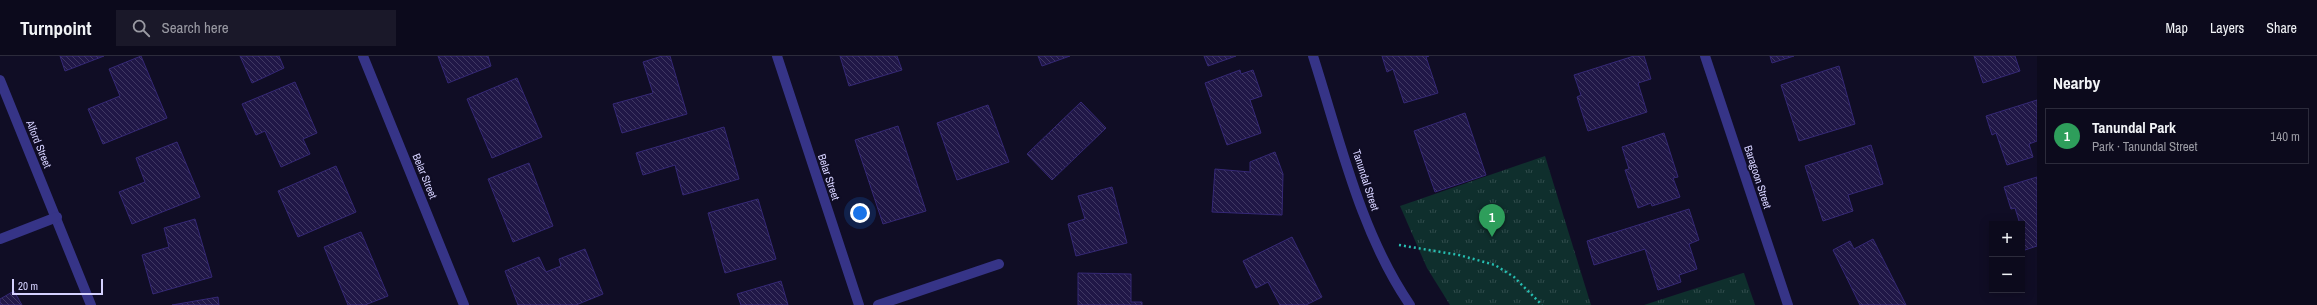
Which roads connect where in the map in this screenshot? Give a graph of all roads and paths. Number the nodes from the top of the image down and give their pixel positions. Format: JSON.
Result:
{"nodes":[{"id":1,"x":363,"y":56,"type":"edge"},
{"id":2,"x":777,"y":56,"type":"edge"},
{"id":3,"x":1313,"y":56,"type":"edge"},
{"id":4,"x":1705,"y":56,"type":"edge"},
{"id":5,"x":0,"y":80,"type":"edge"},
{"id":6,"x":56,"y":217,"type":"junction"},
{"id":7,"x":0,"y":240,"type":"edge"},
{"id":8,"x":1379,"y":252,"type":"junction"},
{"id":9,"x":999,"y":264,"type":"dead end"},
{"id":10,"x":91,"y":305,"type":"edge"},
{"id":11,"x":464,"y":305,"type":"edge"},
{"id":12,"x":858,"y":305,"type":"edge"},
{"id":13,"x":878,"y":305,"type":"edge"},
{"id":14,"x":1410,"y":305,"type":"edge"},
{"id":15,"x":1542,"y":305,"type":"edge"},
{"id":16,"x":1788,"y":305,"type":"edge"}],
"edges":[{"from":1,"to":11,"type":"street","name":"Belar Street"},
{"from":2,"to":12,"type":"street","name":"Belar Street"},
{"from":3,"to":8,"type":"street","name":"Tanundal Street"},
{"from":4,"to":16,"type":"street","name":"Baragoon Street"},
{"from":5,"to":6,"type":"street","name":"Alford Street"},
{"from":6,"to":7,"type":"street"},
{"from":6,"to":10,"type":"street","name":"Alford Street"},
{"from":8,"to":14,"type":"street","name":"Tanundal Street"},
{"from":8,"to":15,"type":"path"},
{"from":9,"to":13,"type":"street"}]}
